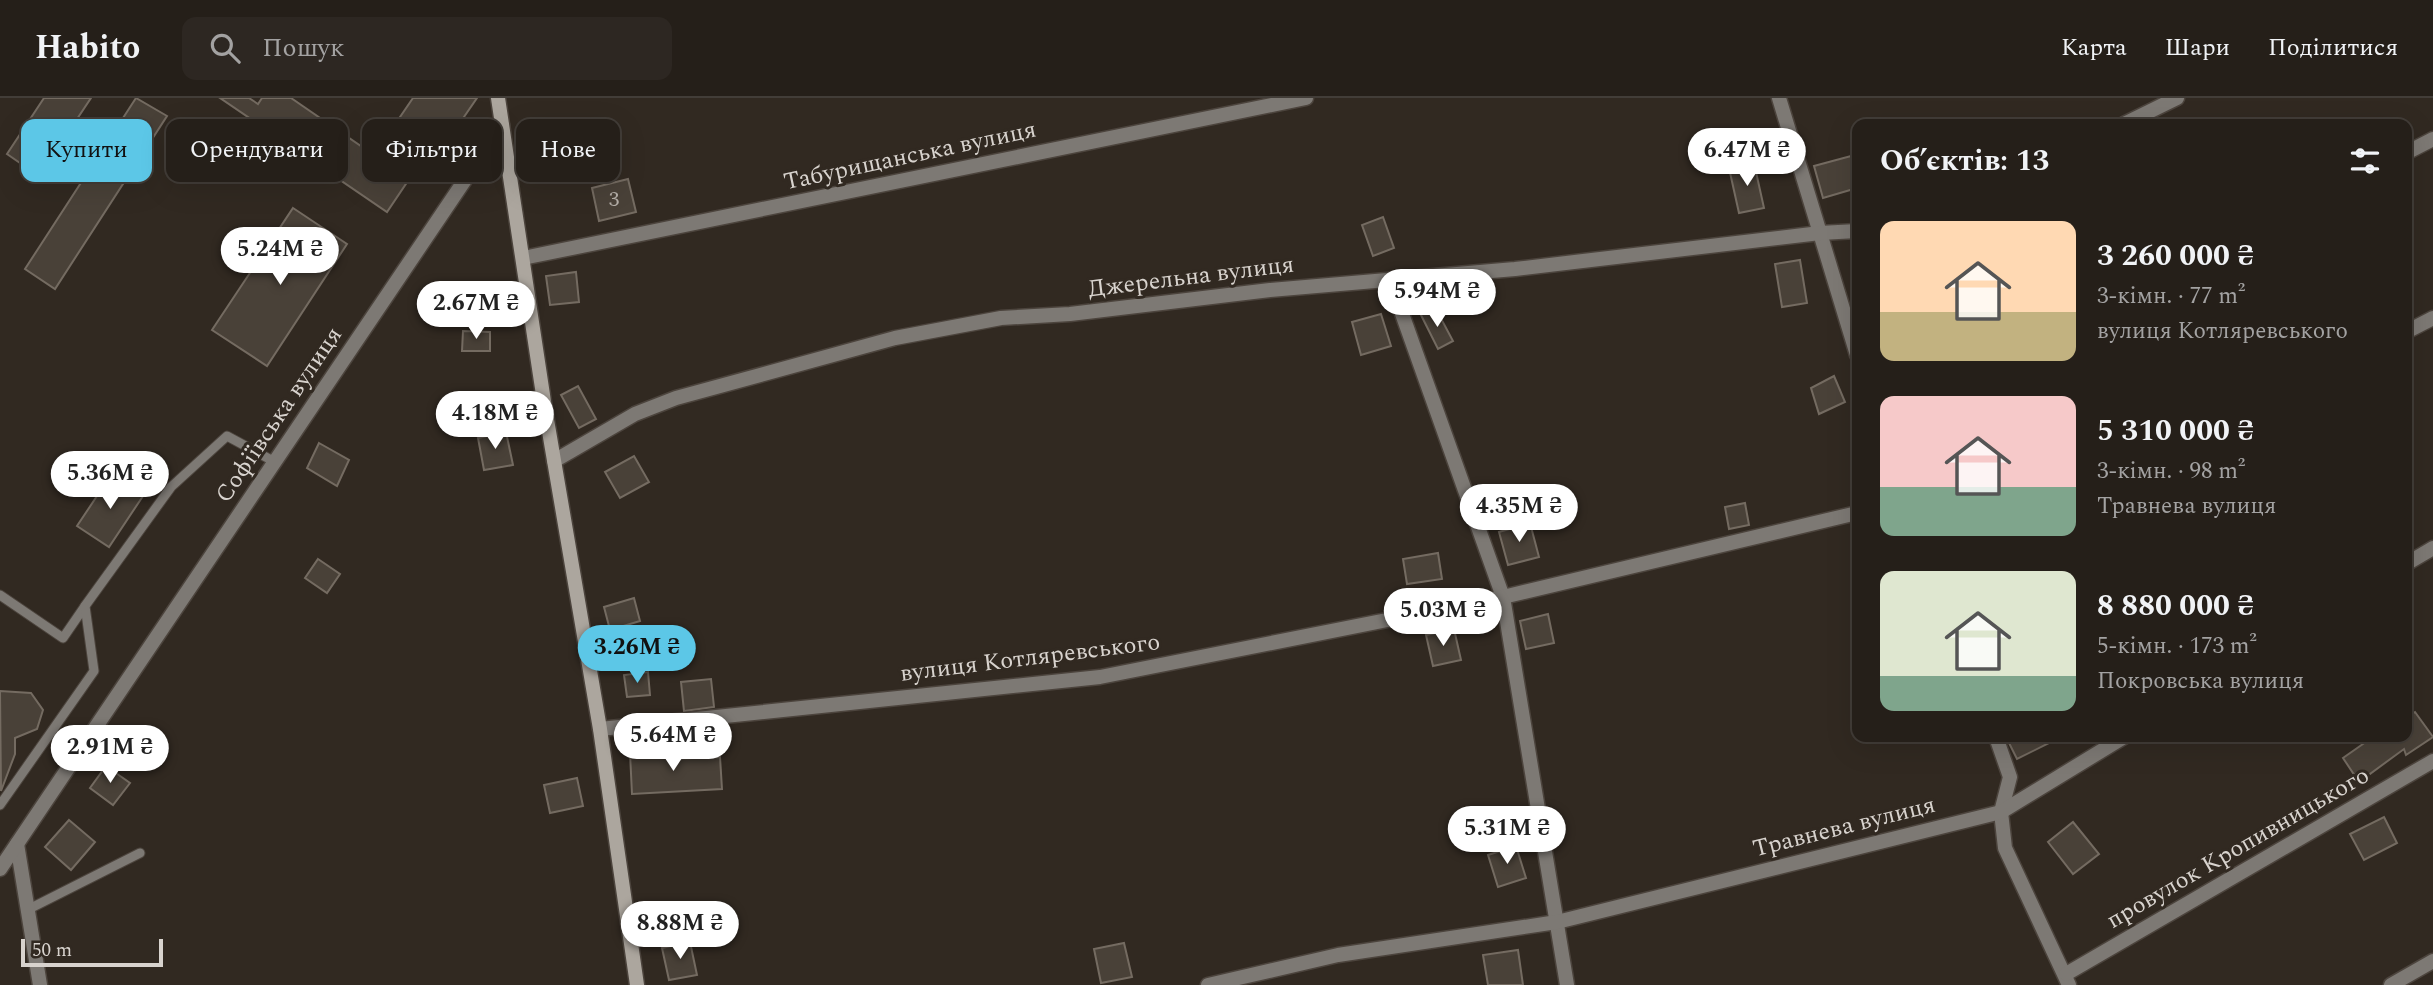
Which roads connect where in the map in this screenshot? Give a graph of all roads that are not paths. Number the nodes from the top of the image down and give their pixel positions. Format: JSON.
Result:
{"nodes":[{"id":1,"x":498,"y":98,"type":"edge"},
{"id":2,"x":1306,"y":98,"type":"edge"},
{"id":3,"x":1779,"y":98,"type":"edge"},
{"id":4,"x":2177,"y":98,"type":"edge"},
{"id":5,"x":501,"y":119,"type":"edge"},
{"id":6,"x":2134,"y":119,"type":"edge"},
{"id":7,"x":502,"y":125,"type":"edge"},
{"id":8,"x":2433,"y":139,"type":"edge"},
{"id":9,"x":2412,"y":150,"type":"edge"},
{"id":10,"x":464,"y":182,"type":"edge"},
{"id":11,"x":1852,"y":231,"type":"edge"},
{"id":12,"x":1820,"y":233,"type":"junction"},
{"id":13,"x":523,"y":258,"type":"junction"},
{"id":14,"x":1390,"y":280,"type":"junction"},
{"id":15,"x":2433,"y":318,"type":"edge"},
{"id":16,"x":2412,"y":329,"type":"edge"},
{"id":17,"x":1852,"y":339,"type":"edge"},
{"id":18,"x":554,"y":461,"type":"junction"},
{"id":19,"x":275,"y":462,"type":"junction"},
{"id":20,"x":1852,"y":514,"type":"edge"},
{"id":21,"x":2433,"y":548,"type":"edge"},
{"id":22,"x":2412,"y":560,"type":"edge"},
{"id":23,"x":0,"y":595,"type":"edge"},
{"id":24,"x":1503,"y":597,"type":"junction"},
{"id":25,"x":85,"y":607,"type":"junction"},
{"id":26,"x":600,"y":729,"type":"junction"},
{"id":27,"x":1998,"y":742,"type":"edge"},
{"id":28,"x":2116,"y":742,"type":"edge"},
{"id":29,"x":2433,"y":761,"type":"edge"},
{"id":30,"x":0,"y":805,"type":"edge"},
{"id":31,"x":2001,"y":812,"type":"junction"},
{"id":32,"x":17,"y":844,"type":"junction"},
{"id":33,"x":140,"y":853,"type":"dead end"},
{"id":34,"x":0,"y":869,"type":"edge"},
{"id":35,"x":27,"y":911,"type":"junction"},
{"id":36,"x":1557,"y":922,"type":"junction"},
{"id":37,"x":2433,"y":961,"type":"edge"},
{"id":38,"x":2068,"y":979,"type":"edge"},
{"id":39,"x":40,"y":985,"type":"edge"},
{"id":40,"x":636,"y":985,"type":"edge"},
{"id":41,"x":1208,"y":985,"type":"edge"},
{"id":42,"x":1567,"y":985,"type":"edge"},
{"id":43,"x":2391,"y":985,"type":"edge"}],
"edges":[{"from":1,"to":5,"type":"main road"},
{"from":2,"to":13,"type":"street","name":"Табурищанська вулиця"},
{"from":3,"to":12,"type":"street"},
{"from":4,"to":6,"type":"street"},
{"from":7,"to":13,"type":"main road"},
{"from":8,"to":9,"type":"street"},
{"from":10,"to":19,"type":"street","name":"Софіївська вулиця"},
{"from":11,"to":12,"type":"street","name":"Джерельна вулиця"},
{"from":12,"to":14,"type":"street","name":"Джерельна вулиця"},
{"from":12,"to":17,"type":"street"},
{"from":13,"to":18,"type":"main road"},
{"from":14,"to":18,"type":"street","name":"Джерельна вулиця"},
{"from":14,"to":24,"type":"street"},
{"from":15,"to":16,"type":"street"},
{"from":18,"to":26,"type":"main road"},
{"from":19,"to":25,"type":"lane"},
{"from":19,"to":32,"type":"street","name":"Софіївська вулиця"},
{"from":20,"to":24,"type":"street","name":"вулиця Котляревського"},
{"from":21,"to":22,"type":"street"},
{"from":23,"to":25,"type":"lane"},
{"from":24,"to":26,"type":"street","name":"вулиця Котляревського"},
{"from":24,"to":36,"type":"street"},
{"from":25,"to":30,"type":"lane"},
{"from":26,"to":40,"type":"main road"},
{"from":27,"to":31,"type":"street"},
{"from":28,"to":31,"type":"street","name":"Травнева вулиця"},
{"from":29,"to":38,"type":"street","name":"провулок Кропивницького"},
{"from":31,"to":36,"type":"street","name":"Травнева вулиця"},
{"from":31,"to":38,"type":"street"},
{"from":32,"to":34,"type":"street","name":"Софіївська вулиця"},
{"from":32,"to":35,"type":"street"},
{"from":33,"to":35,"type":"lane"},
{"from":35,"to":39,"type":"street"},
{"from":36,"to":41,"type":"street","name":"Травнева вулиця"},
{"from":36,"to":42,"type":"street"},
{"from":37,"to":43,"type":"street"}]}
